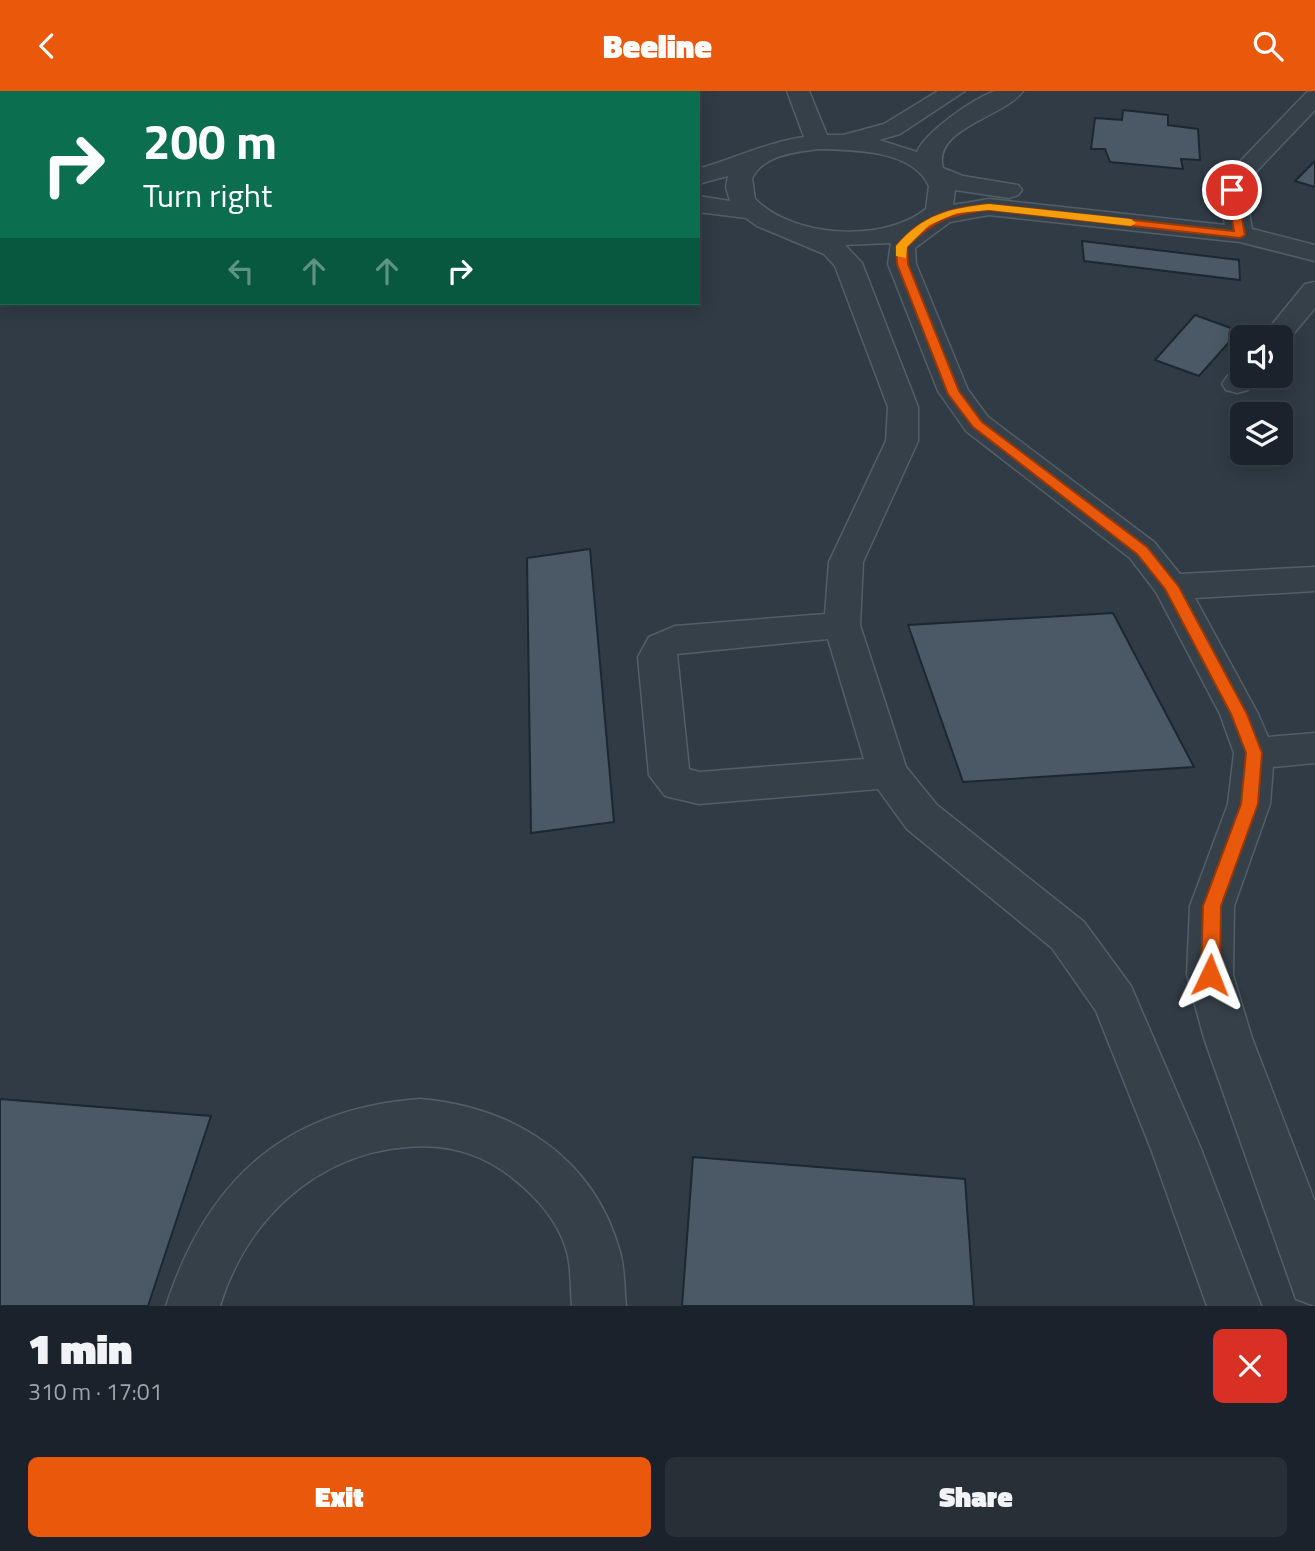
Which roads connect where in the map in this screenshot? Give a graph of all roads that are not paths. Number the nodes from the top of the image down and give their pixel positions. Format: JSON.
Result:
{"nodes":[{"id":1,"x":798,"y":91,"type":"edge"},
{"id":2,"x":954,"y":91,"type":"edge"},
{"id":3,"x":1012,"y":91,"type":"edge"},
{"id":4,"x":1315,"y":97,"type":"edge"},
{"id":5,"x":818,"y":142,"type":"junction"},
{"id":6,"x":845,"y":142,"type":"junction"},
{"id":7,"x":754,"y":161,"type":"junction"},
{"id":8,"x":932,"y":171,"type":"junction"},
{"id":9,"x":700,"y":176,"type":"edge"},
{"id":10,"x":700,"y":205,"type":"edge"},
{"id":11,"x":751,"y":211,"type":"junction"},
{"id":12,"x":925,"y":223,"type":"junction"},
{"id":13,"x":1239,"y":224,"type":"junction"},
{"id":14,"x":1315,"y":230,"type":"edge"},
{"id":15,"x":793,"y":232,"type":"junction"},
{"id":16,"x":1315,"y":253,"type":"edge"},
{"id":17,"x":1315,"y":290,"type":"edge"},
{"id":18,"x":1286,"y":325,"type":"edge"},
{"id":19,"x":1315,"y":579,"type":"edge"},
{"id":20,"x":1171,"y":587,"type":"junction"},
{"id":21,"x":842,"y":625,"type":"junction"},
{"id":22,"x":1315,"y":748,"type":"edge"},
{"id":23,"x":1254,"y":753,"type":"junction"},
{"id":24,"x":888,"y":773,"type":"junction"},
{"id":25,"x":1315,"y":1280,"type":"edge"},
{"id":26,"x":193,"y":1306,"type":"edge"},
{"id":27,"x":599,"y":1306,"type":"edge"},
{"id":28,"x":1234,"y":1306,"type":"edge"}],
"edges":[{"from":1,"to":5,"type":"street"},
{"from":2,"to":6,"type":"street"},
{"from":3,"to":8,"type":"street"},
{"from":4,"to":13,"type":"street"},
{"from":5,"to":6,"type":"street"},
{"from":5,"to":7,"type":"street"},
{"from":6,"to":8,"type":"street"},
{"from":7,"to":9,"type":"street"},
{"from":7,"to":11,"type":"street"},
{"from":8,"to":12,"type":"street"},
{"from":8,"to":13,"type":"street"},
{"from":10,"to":11,"type":"street"},
{"from":11,"to":15,"type":"street"},
{"from":12,"to":13,"type":"street"},
{"from":12,"to":15,"type":"street"},
{"from":12,"to":20,"type":"street"},
{"from":13,"to":14,"type":"street"},
{"from":13,"to":16,"type":"street"},
{"from":15,"to":21,"type":"street"},
{"from":17,"to":18,"type":"street"},
{"from":19,"to":20,"type":"street"},
{"from":20,"to":23,"type":"street"},
{"from":21,"to":24,"type":"street"},
{"from":21,"to":24,"type":"street"},
{"from":22,"to":23,"type":"street"},
{"from":23,"to":25,"type":"street"},
{"from":24,"to":28,"type":"street"},
{"from":26,"to":27,"type":"street"}]}
